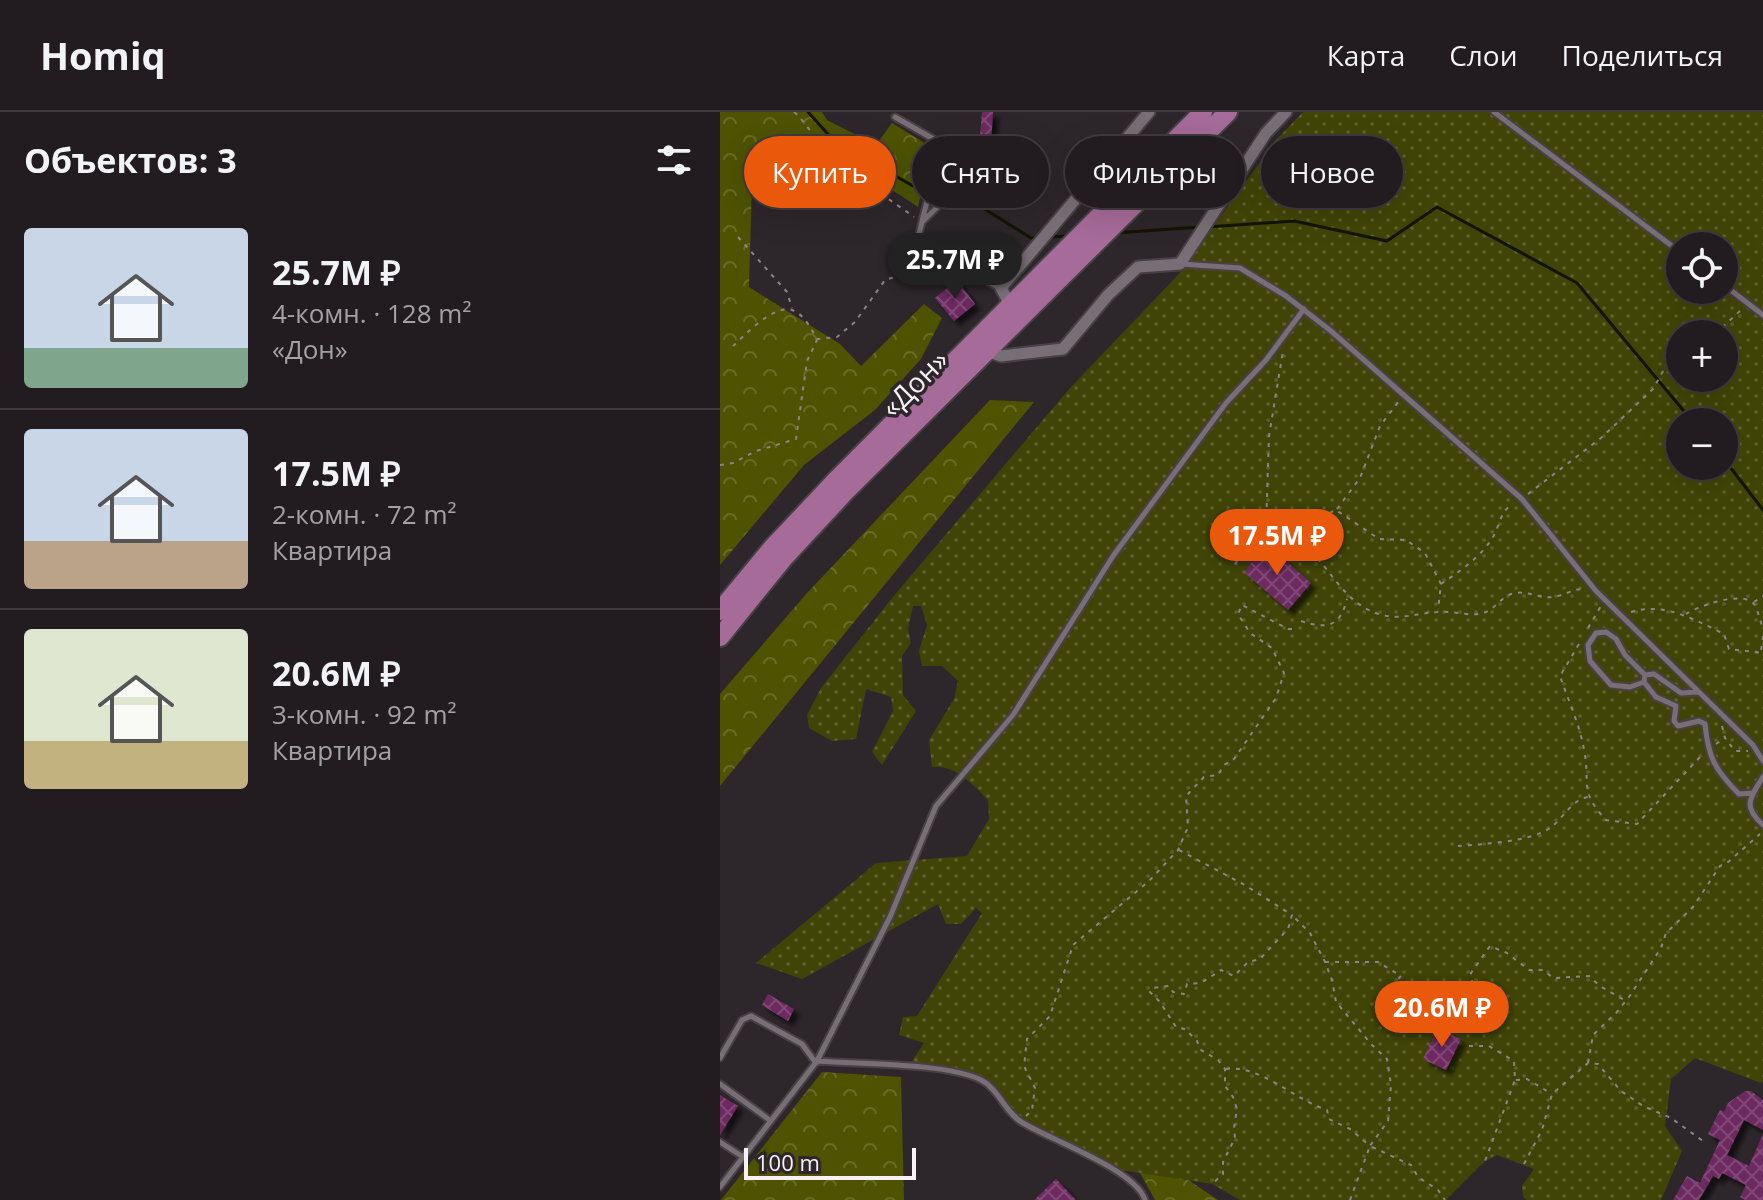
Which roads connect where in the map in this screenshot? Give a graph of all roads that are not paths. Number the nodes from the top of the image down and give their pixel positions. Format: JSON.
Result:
{"nodes":[{"id":1,"x":1149,"y":112,"type":"edge"},
{"id":2,"x":1203,"y":112,"type":"edge"},
{"id":3,"x":1228,"y":112,"type":"edge"},
{"id":4,"x":1286,"y":112,"type":"edge"},
{"id":5,"x":1494,"y":112,"type":"edge"},
{"id":6,"x":895,"y":117,"type":"dead end"},
{"id":7,"x":936,"y":208,"type":"edge"},
{"id":8,"x":922,"y":222,"type":"junction"},
{"id":9,"x":1666,"y":241,"type":"edge"},
{"id":10,"x":1180,"y":264,"type":"junction"},
{"id":11,"x":1001,"y":288,"type":"junction"},
{"id":12,"x":1738,"y":296,"type":"edge"},
{"id":13,"x":1011,"y":306,"type":"junction"},
{"id":14,"x":1304,"y":309,"type":"junction"},
{"id":15,"x":1763,"y":315,"type":"edge"},
{"id":16,"x":986,"y":351,"type":"junction"},
{"id":17,"x":720,"y":611,"type":"edge"},
{"id":18,"x":720,"y":637,"type":"edge"},
{"id":19,"x":1645,"y":675,"type":"junction"},
{"id":20,"x":1644,"y":682,"type":"junction"},
{"id":21,"x":1698,"y":692,"type":"junction"},
{"id":22,"x":1763,"y":761,"type":"edge"},
{"id":23,"x":1763,"y":777,"type":"edge"},
{"id":24,"x":1753,"y":793,"type":"junction"},
{"id":25,"x":1762,"y":824,"type":"edge"},
{"id":26,"x":720,"y":1058,"type":"edge"},
{"id":27,"x":817,"y":1062,"type":"junction"},
{"id":28,"x":720,"y":1084,"type":"edge"},
{"id":29,"x":771,"y":1121,"type":"junction"},
{"id":30,"x":720,"y":1142,"type":"edge"},
{"id":31,"x":743,"y":1157,"type":"junction"},
{"id":32,"x":720,"y":1187,"type":"edge"},
{"id":33,"x":1145,"y":1200,"type":"edge"}],
"edges":[{"from":1,"to":11,"type":"street"},
{"from":2,"to":13,"type":"highway","name":"«Дон»"},
{"from":3,"to":16,"type":"highway","name":"«Дон»"},
{"from":4,"to":10,"type":"street"},
{"from":5,"to":9,"type":"lane"},
{"from":6,"to":8,"type":"lane"},
{"from":7,"to":8,"type":"lane"},
{"from":8,"to":11,"type":"lane"},
{"from":10,"to":14,"type":"lane"},
{"from":10,"to":16,"type":"street"},
{"from":11,"to":13,"type":"street"},
{"from":12,"to":15,"type":"lane"},
{"from":13,"to":17,"type":"highway","name":"«Дон»"},
{"from":14,"to":21,"type":"lane"},
{"from":14,"to":27,"type":"lane"},
{"from":16,"to":18,"type":"highway","name":"«Дон»"},
{"from":19,"to":20,"type":"lane"},
{"from":19,"to":20,"type":"lane"},
{"from":19,"to":21,"type":"lane"},
{"from":20,"to":24,"type":"lane"},
{"from":21,"to":22,"type":"lane"},
{"from":23,"to":24,"type":"lane"},
{"from":24,"to":25,"type":"lane"},
{"from":26,"to":27,"type":"lane"},
{"from":27,"to":29,"type":"lane"},
{"from":27,"to":33,"type":"lane"},
{"from":28,"to":29,"type":"lane"},
{"from":29,"to":31,"type":"lane"},
{"from":30,"to":31,"type":"lane"},
{"from":31,"to":32,"type":"lane"}]}
